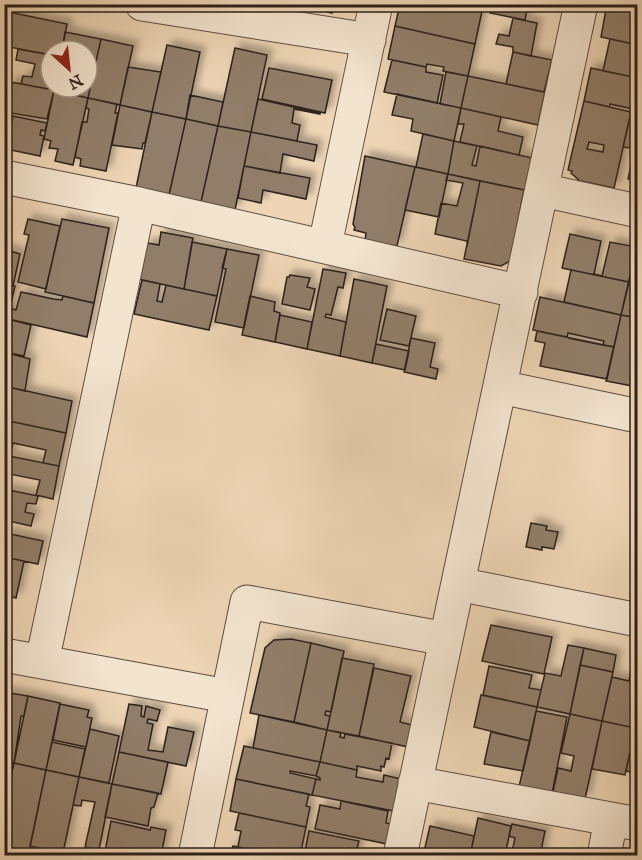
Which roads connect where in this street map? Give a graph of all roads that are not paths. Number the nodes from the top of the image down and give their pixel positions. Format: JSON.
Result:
{"nodes":[{"id":1,"x":142,"y":4,"type":"edge"},
{"id":2,"x":376,"y":4,"type":"edge"},
{"id":3,"x":582,"y":4,"type":"edge"},
{"id":4,"x":369,"y":40,"type":"junction"},
{"id":5,"x":4,"y":177,"type":"edge"},
{"id":6,"x":542,"y":190,"type":"junction"},
{"id":7,"x":139,"y":204,"type":"junction"},
{"id":8,"x":638,"y":212,"type":"edge"},
{"id":9,"x":325,"y":245,"type":"junction"},
{"id":10,"x":521,"y":292,"type":"junction"},
{"id":11,"x":500,"y":387,"type":"junction"},
{"id":12,"x":638,"y":416,"type":"edge"},
{"id":13,"x":458,"y":584,"type":"junction"},
{"id":14,"x":638,"y":620,"type":"edge"},
{"id":15,"x":446,"y":639,"type":"junction"},
{"id":16,"x":4,"y":655,"type":"edge"},
{"id":17,"x":42,"y":662,"type":"junction"},
{"id":18,"x":227,"y":696,"type":"junction"},
{"id":19,"x":415,"y":783,"type":"junction"},
{"id":20,"x":624,"y":821,"type":"edge"},
{"id":21,"x":195,"y":855,"type":"edge"},
{"id":22,"x":400,"y":855,"type":"edge"},
{"id":23,"x":604,"y":855,"type":"edge"}],
"edges":[{"from":1,"to":4,"type":"street"},
{"from":2,"to":4,"type":"street"},
{"from":3,"to":6,"type":"street"},
{"from":4,"to":9,"type":"street"},
{"from":5,"to":7,"type":"street"},
{"from":6,"to":8,"type":"street"},
{"from":6,"to":10,"type":"street"},
{"from":7,"to":9,"type":"street"},
{"from":7,"to":17,"type":"street"},
{"from":9,"to":10,"type":"street"},
{"from":10,"to":11,"type":"street"},
{"from":11,"to":12,"type":"street"},
{"from":11,"to":13,"type":"street"},
{"from":13,"to":14,"type":"street"},
{"from":13,"to":15,"type":"street"},
{"from":15,"to":18,"type":"street"},
{"from":15,"to":19,"type":"street"},
{"from":16,"to":17,"type":"street"},
{"from":17,"to":18,"type":"street"},
{"from":18,"to":21,"type":"street"},
{"from":19,"to":20,"type":"street"},
{"from":19,"to":22,"type":"street"},
{"from":20,"to":23,"type":"street"}]}
